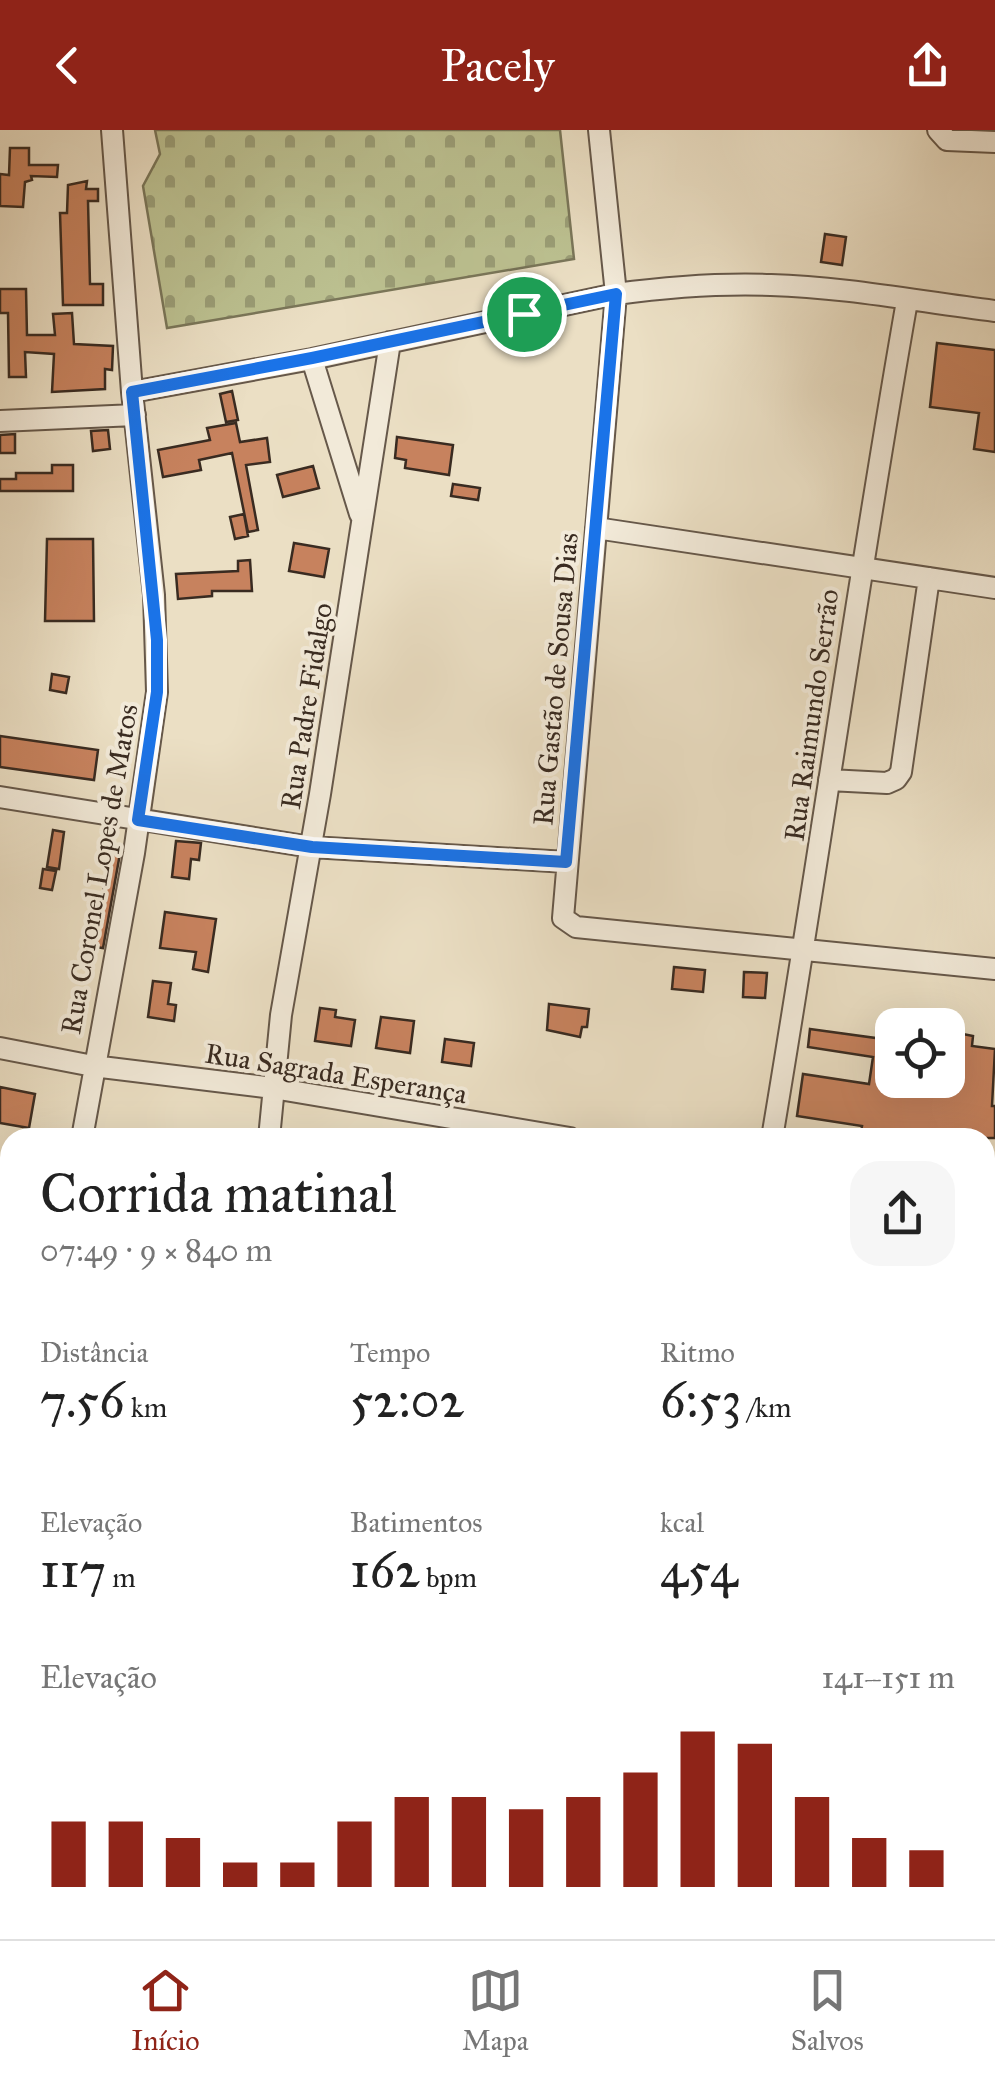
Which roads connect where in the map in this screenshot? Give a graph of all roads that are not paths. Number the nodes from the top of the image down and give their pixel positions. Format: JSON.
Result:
{"nodes":[{"id":1,"x":112,"y":130,"type":"edge"},
{"id":2,"x":600,"y":130,"type":"edge"},
{"id":3,"x":938,"y":130,"type":"edge"},
{"id":4,"x":995,"y":142,"type":"edge"},
{"id":5,"x":616,"y":294,"type":"junction"},
{"id":6,"x":907,"y":301,"type":"junction"},
{"id":7,"x":995,"y":311,"type":"edge"},
{"id":8,"x":390,"y":342,"type":"junction"},
{"id":9,"x":312,"y":358,"type":"junction"},
{"id":10,"x":132,"y":392,"type":"junction"},
{"id":11,"x":135,"y":415,"type":"junction"},
{"id":12,"x":0,"y":421,"type":"edge"},
{"id":13,"x":362,"y":520,"type":"junction"},
{"id":14,"x":596,"y":528,"type":"junction"},
{"id":15,"x":860,"y":567,"type":"junction"},
{"id":16,"x":929,"y":578,"type":"junction"},
{"id":17,"x":995,"y":588,"type":"edge"},
{"id":18,"x":829,"y":780,"type":"junction"},
{"id":19,"x":0,"y":797,"type":"edge"},
{"id":20,"x":138,"y":820,"type":"junction"},
{"id":21,"x":312,"y":847,"type":"junction"},
{"id":22,"x":566,"y":862,"type":"junction"},
{"id":23,"x":804,"y":952,"type":"junction"},
{"id":24,"x":995,"y":969,"type":"edge"},
{"id":25,"x":0,"y":1048,"type":"edge"},
{"id":26,"x":93,"y":1066,"type":"junction"},
{"id":27,"x":273,"y":1088,"type":"junction"},
{"id":28,"x":84,"y":1128,"type":"edge"},
{"id":29,"x":270,"y":1128,"type":"edge"},
{"id":30,"x":511,"y":1128,"type":"edge"},
{"id":31,"x":774,"y":1128,"type":"edge"}],
"edges":[{"from":1,"to":10,"type":"street","name":"Rua Coronel Lopes de Matos"},
{"from":2,"to":5,"type":"street","name":"Rua Gastão de Sousa Dias"},
{"from":3,"to":4,"type":"street"},
{"from":5,"to":6,"type":"street"},
{"from":5,"to":8,"type":"street"},
{"from":5,"to":14,"type":"street","name":"Rua Gastão de Sousa Dias"},
{"from":6,"to":7,"type":"street"},
{"from":6,"to":15,"type":"street","name":"Rua Raimundo Serrão"},
{"from":8,"to":9,"type":"street"},
{"from":8,"to":13,"type":"street","name":"Rua Padre Fidalgo"},
{"from":9,"to":10,"type":"street"},
{"from":9,"to":13,"type":"street"},
{"from":10,"to":11,"type":"street","name":"Rua Coronel Lopes de Matos"},
{"from":11,"to":12,"type":"street"},
{"from":11,"to":20,"type":"street","name":"Rua Coronel Lopes de Matos"},
{"from":13,"to":21,"type":"street","name":"Rua Padre Fidalgo"},
{"from":14,"to":15,"type":"street"},
{"from":14,"to":22,"type":"street","name":"Rua Gastão de Sousa Dias"},
{"from":15,"to":16,"type":"street"},
{"from":15,"to":18,"type":"street","name":"Rua Raimundo Serrão"},
{"from":16,"to":17,"type":"street"},
{"from":16,"to":18,"type":"street"},
{"from":18,"to":23,"type":"street","name":"Rua Raimundo Serrão"},
{"from":19,"to":20,"type":"street"},
{"from":20,"to":21,"type":"street"},
{"from":20,"to":26,"type":"street","name":"Rua Coronel Lopes de Matos"},
{"from":21,"to":22,"type":"street"},
{"from":21,"to":27,"type":"street","name":"Rua Padre Fidalgo"},
{"from":22,"to":23,"type":"street","name":"Rua Gastão de Sousa Dias"},
{"from":23,"to":24,"type":"street","name":"Rua Gastão de Sousa Dias"},
{"from":23,"to":31,"type":"street","name":"Rua Raimundo Serrão"},
{"from":25,"to":26,"type":"street","name":"Rua Sagrada Esperança"},
{"from":26,"to":27,"type":"street","name":"Rua Sagrada Esperança"},
{"from":26,"to":28,"type":"street","name":"Rua Coronel Lopes de Matos"},
{"from":27,"to":29,"type":"street","name":"Rua Padre Fidalgo"},
{"from":27,"to":30,"type":"street","name":"Rua Sagrada Esperança"}]}
